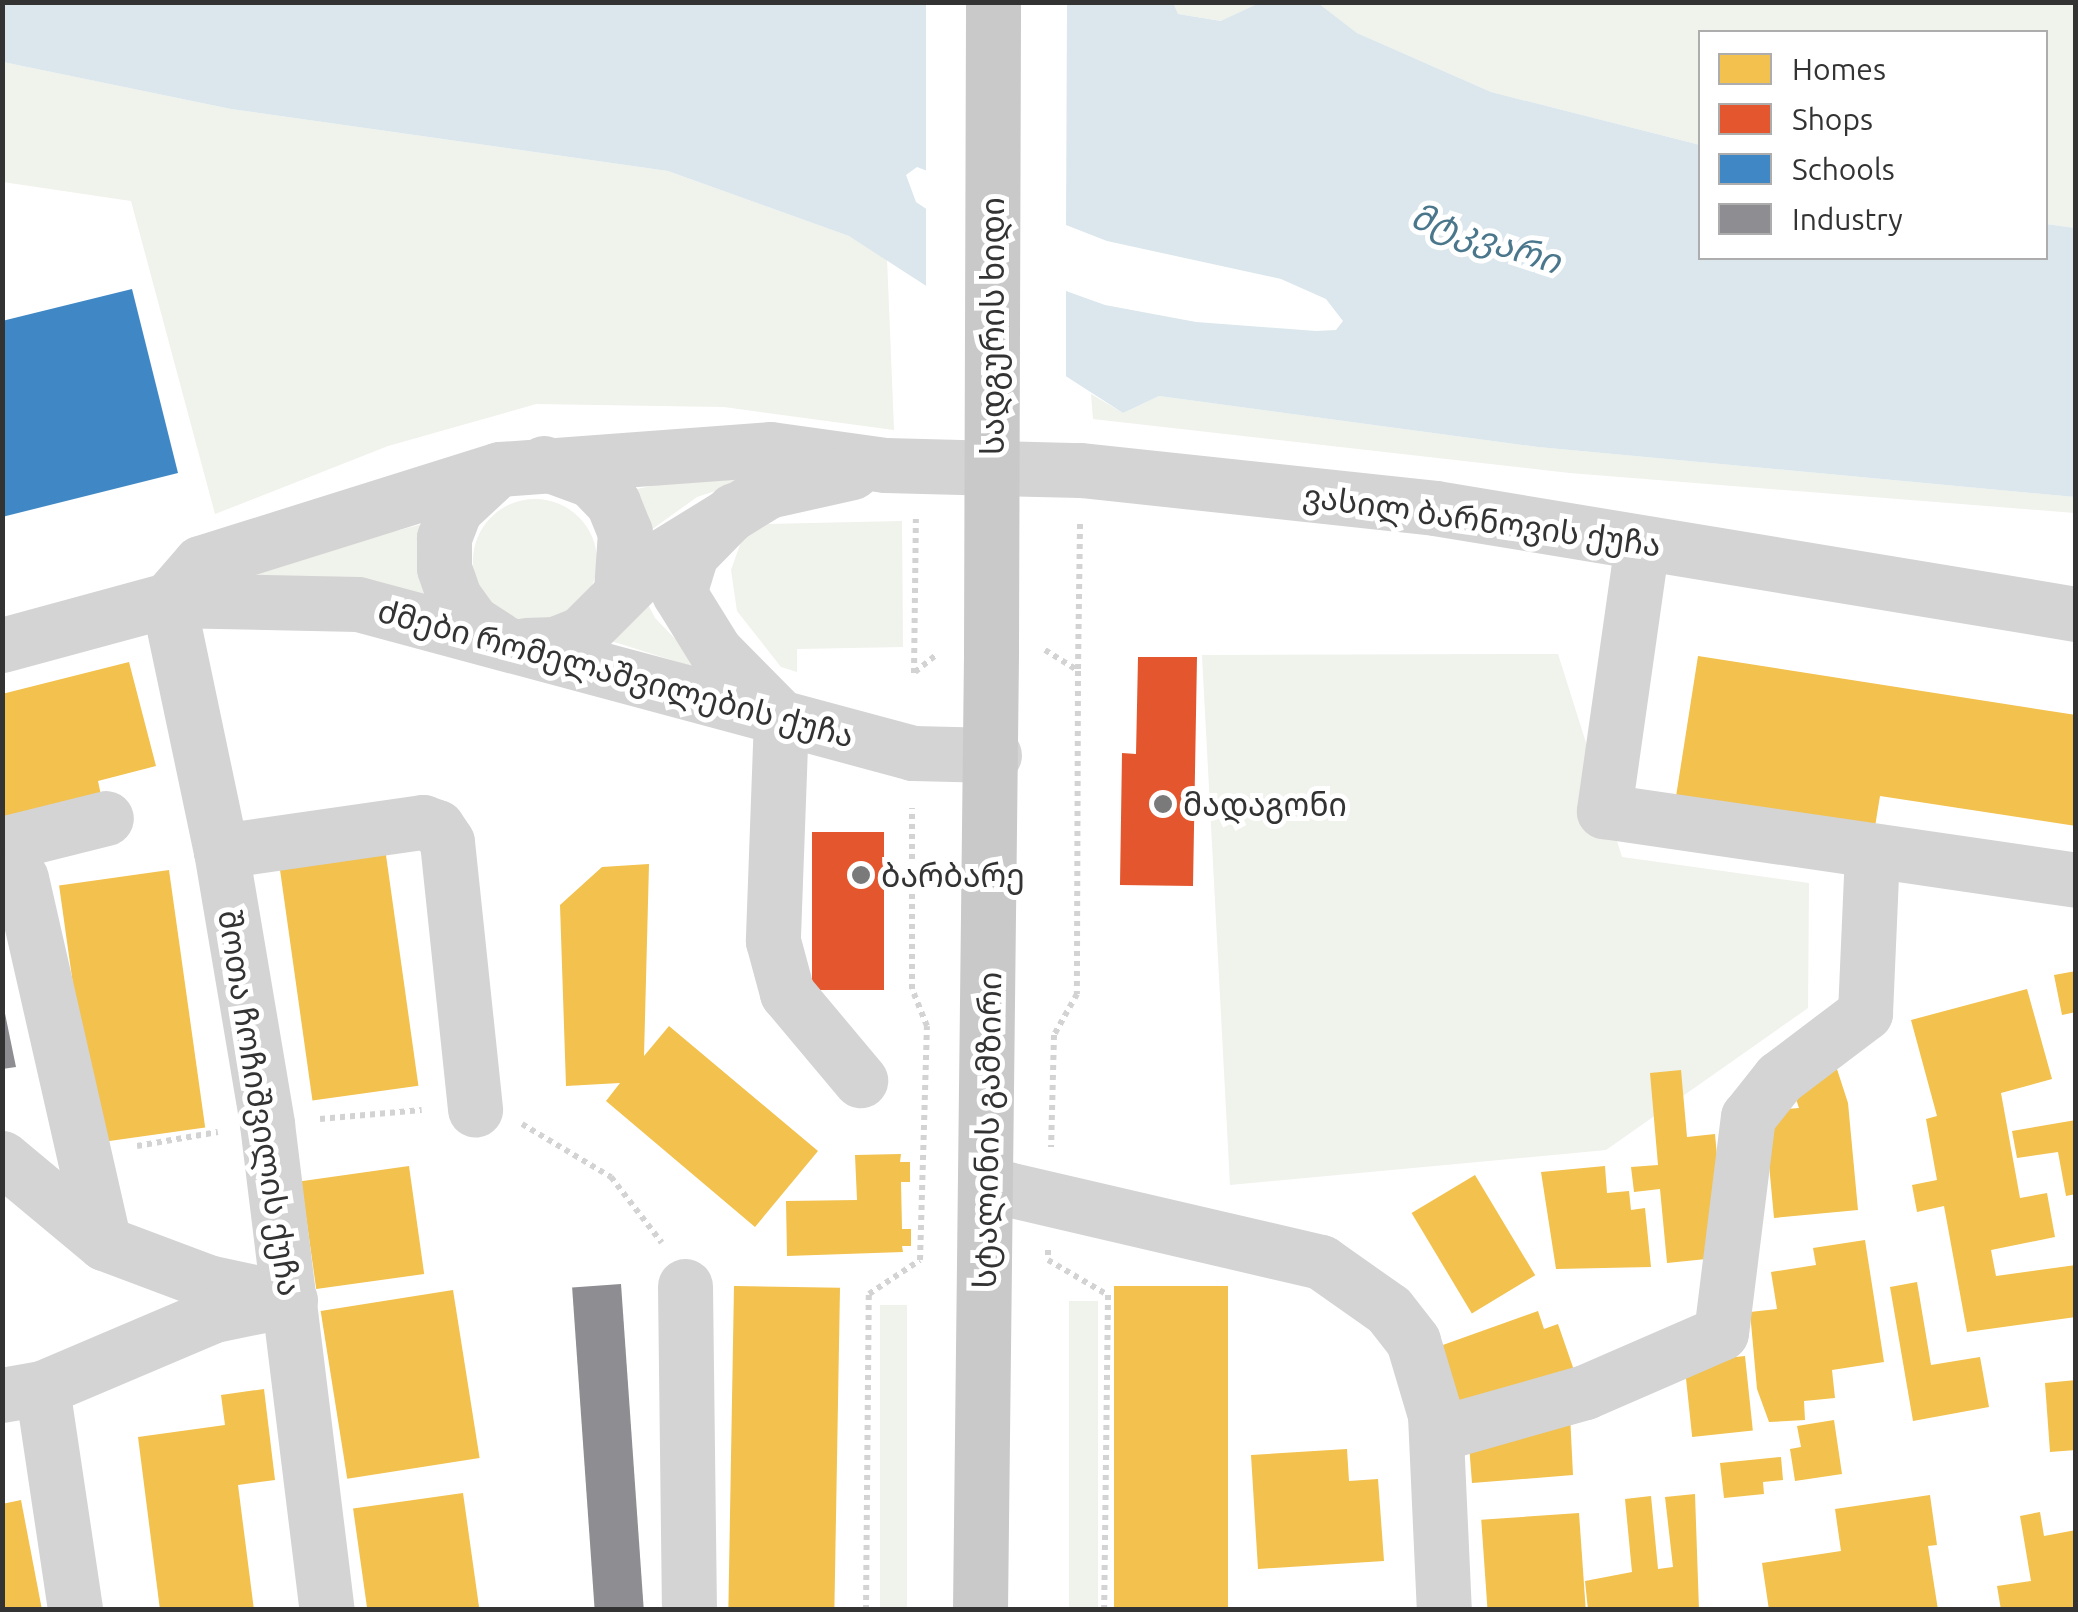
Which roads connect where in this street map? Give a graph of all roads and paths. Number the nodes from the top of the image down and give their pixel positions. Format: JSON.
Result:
{"nodes":[{"id":1,"x":993,"y":2,"type":"edge"},
{"id":2,"x":515,"y":465,"type":"junction"},
{"id":3,"x":901,"y":466,"type":"junction"},
{"id":4,"x":1081,"y":470,"type":"junction"},
{"id":5,"x":1642,"y":543,"type":"junction"},
{"id":6,"x":645,"y":569,"type":"junction"},
{"id":7,"x":168,"y":600,"type":"junction"},
{"id":8,"x":2076,"y":614,"type":"edge"},
{"id":9,"x":512,"y":642,"type":"junction"},
{"id":10,"x":2,"y":644,"type":"edge"},
{"id":11,"x":1045,"y":650,"type":"dead end"},
{"id":12,"x":966,"y":651,"type":"junction"},
{"id":13,"x":1078,"y":670,"type":"junction"},
{"id":14,"x":781,"y":718,"type":"junction"},
{"id":15,"x":994,"y":755,"type":"junction"},
{"id":16,"x":912,"y":808,"type":"dead end"},
{"id":17,"x":106,"y":818,"type":"dead end"},
{"id":18,"x":221,"y":851,"type":"junction"},
{"id":19,"x":1872,"y":854,"type":"junction"},
{"id":20,"x":12,"y":861,"type":"edge"},
{"id":21,"x":2076,"y":880,"type":"edge"},
{"id":22,"x":860,"y":1080,"type":"dead end"},
{"id":23,"x":475,"y":1110,"type":"joint"},
{"id":24,"x":2,"y":1158,"type":"edge"},
{"id":25,"x":986,"y":1184,"type":"junction"},
{"id":26,"x":1050,"y":1197,"type":"junction"},
{"id":27,"x":104,"y":1243,"type":"junction"},
{"id":28,"x":685,"y":1286,"type":"joint"},
{"id":29,"x":290,"y":1300,"type":"junction"},
{"id":30,"x":22,"y":1391,"type":"edge"},
{"id":31,"x":1438,"y":1434,"type":"junction"},
{"id":32,"x":75,"y":1610,"type":"edge"},
{"id":33,"x":327,"y":1610,"type":"edge"},
{"id":34,"x":690,"y":1610,"type":"edge"},
{"id":35,"x":866,"y":1610,"type":"edge"},
{"id":36,"x":980,"y":1610,"type":"edge"},
{"id":37,"x":1104,"y":1610,"type":"edge"},
{"id":38,"x":1444,"y":1610,"type":"edge"}],
"edges":[{"from":1,"to":12,"type":"main road","name":"სადგურის ხიდი","bridge":true},
{"from":2,"to":3,"type":"street","name":"ვასილ ბარნოვის ქუჩა"},
{"from":2,"to":6,"type":"street"},
{"from":2,"to":7,"type":"street","name":"ვასილ ბარნოვის ქუჩა"},
{"from":2,"to":9,"type":"street"},
{"from":3,"to":4,"type":"street","name":"ვასილ ბარნოვის ქუჩა"},
{"from":3,"to":6,"type":"street","name":"ვასილ ბარნოვის ქუჩა"},
{"from":3,"to":12,"type":"path"},
{"from":4,"to":5,"type":"street","name":"ვასილ ბარნოვის ქუჩა"},
{"from":4,"to":13,"type":"path"},
{"from":5,"to":8,"type":"street","name":"ვასილ ბარნოვის ქუჩა"},
{"from":5,"to":19,"type":"street"},
{"from":6,"to":9,"type":"street"},
{"from":6,"to":14,"type":"street"},
{"from":7,"to":9,"type":"street","name":"ძმები რომელაშვილების ქუჩა"},
{"from":7,"to":10,"type":"street","name":"ძმები რომელაშვილების ქუჩა"},
{"from":7,"to":18,"type":"street","name":"შოთა ჩოჩიშვილის ქუჩა"},
{"from":9,"to":14,"type":"street","name":"ძმები რომელაშვილების ქუჩა"},
{"from":11,"to":13,"type":"path"},
{"from":12,"to":15,"type":"main road","name":"სტალინის გამზირი"},
{"from":13,"to":26,"type":"path"},
{"from":14,"to":15,"type":"street","name":"ძმები რომელაშვილების ქუჩა"},
{"from":14,"to":22,"type":"street"},
{"from":15,"to":25,"type":"main road","name":"სტალინის გამზირი"},
{"from":16,"to":35,"type":"path"},
{"from":17,"to":20,"type":"street"},
{"from":18,"to":23,"type":"street"},
{"from":18,"to":29,"type":"street","name":"შოთა ჩოჩიშვილის ქუჩა"},
{"from":19,"to":21,"type":"street"},
{"from":19,"to":31,"type":"street"},
{"from":20,"to":27,"type":"street"},
{"from":23,"to":28,"type":"path"},
{"from":24,"to":27,"type":"street"},
{"from":25,"to":26,"type":"street"},
{"from":25,"to":36,"type":"main road","name":"სტალინის გამზირი"},
{"from":26,"to":31,"type":"street"},
{"from":26,"to":37,"type":"path"},
{"from":27,"to":29,"type":"street"},
{"from":28,"to":34,"type":"street"},
{"from":29,"to":30,"type":"street"},
{"from":29,"to":33,"type":"street","name":"შოთა ჩოჩიშვილის ქუჩა"},
{"from":30,"to":32,"type":"street"},
{"from":31,"to":38,"type":"street"}]}
